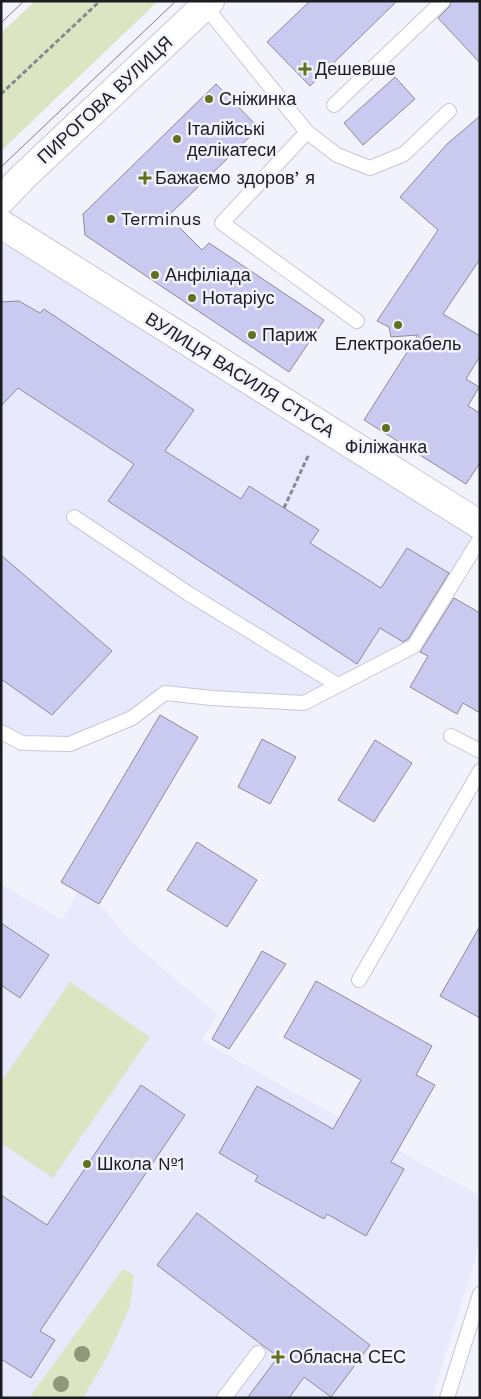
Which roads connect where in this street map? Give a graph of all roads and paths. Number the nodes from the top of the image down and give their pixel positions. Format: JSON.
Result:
{"nodes":[{"id":1,"x":100,"y":1,"type":"edge"},
{"id":2,"x":443,"y":1,"type":"edge"},
{"id":3,"x":207,"y":4,"type":"edge"},
{"id":4,"x":1,"y":94,"type":"edge"},
{"id":5,"x":334,"y":105,"type":"dead end"},
{"id":6,"x":449,"y":111,"type":"dead end"},
{"id":7,"x":307,"y":132,"type":"junction"},
{"id":8,"x":1,"y":200,"type":"edge"},
{"id":9,"x":1,"y":224,"type":"edge"},
{"id":10,"x":357,"y":321,"type":"dead end"},
{"id":11,"x":322,"y":426,"type":"junction"},
{"id":12,"x":284,"y":508,"type":"dead end"},
{"id":13,"x":74,"y":517,"type":"dead end"},
{"id":14,"x":480,"y":525,"type":"edge"},
{"id":15,"x":480,"y":539,"type":"edge"},
{"id":16,"x":338,"y":685,"type":"junction"},
{"id":17,"x":1,"y":732,"type":"edge"},
{"id":18,"x":451,"y":736,"type":"dead end"},
{"id":19,"x":480,"y":752,"type":"edge"},
{"id":20,"x":480,"y":770,"type":"edge"},
{"id":21,"x":359,"y":980,"type":"dead end"},
{"id":22,"x":480,"y":1294,"type":"edge"},
{"id":23,"x":477,"y":1310,"type":"edge"},
{"id":24,"x":258,"y":1353,"type":"dead end"},
{"id":25,"x":224,"y":1398,"type":"edge"},
{"id":26,"x":447,"y":1398,"type":"edge"}],
"edges":[{"from":1,"to":4,"type":"path"},
{"from":2,"to":5,"type":"lane"},
{"from":3,"to":7,"type":"lane"},
{"from":3,"to":8,"type":"street","name":"ПИРОГОВА ВУЛИЦЯ"},
{"from":6,"to":7,"type":"lane"},
{"from":7,"to":10,"type":"lane"},
{"from":9,"to":11,"type":"street","name":"ВУЛИЦЯ ВАСИЛЯ СТУСА"},
{"from":11,"to":12,"type":"path"},
{"from":11,"to":14,"type":"street","name":"ВУЛИЦЯ ВАСИЛЯ СТУСА"},
{"from":13,"to":16,"type":"lane"},
{"from":15,"to":16,"type":"lane"},
{"from":16,"to":17,"type":"lane"},
{"from":18,"to":19,"type":"lane"},
{"from":20,"to":21,"type":"lane"},
{"from":22,"to":23,"type":"lane"},
{"from":23,"to":26,"type":"lane"},
{"from":24,"to":25,"type":"lane"}]}
